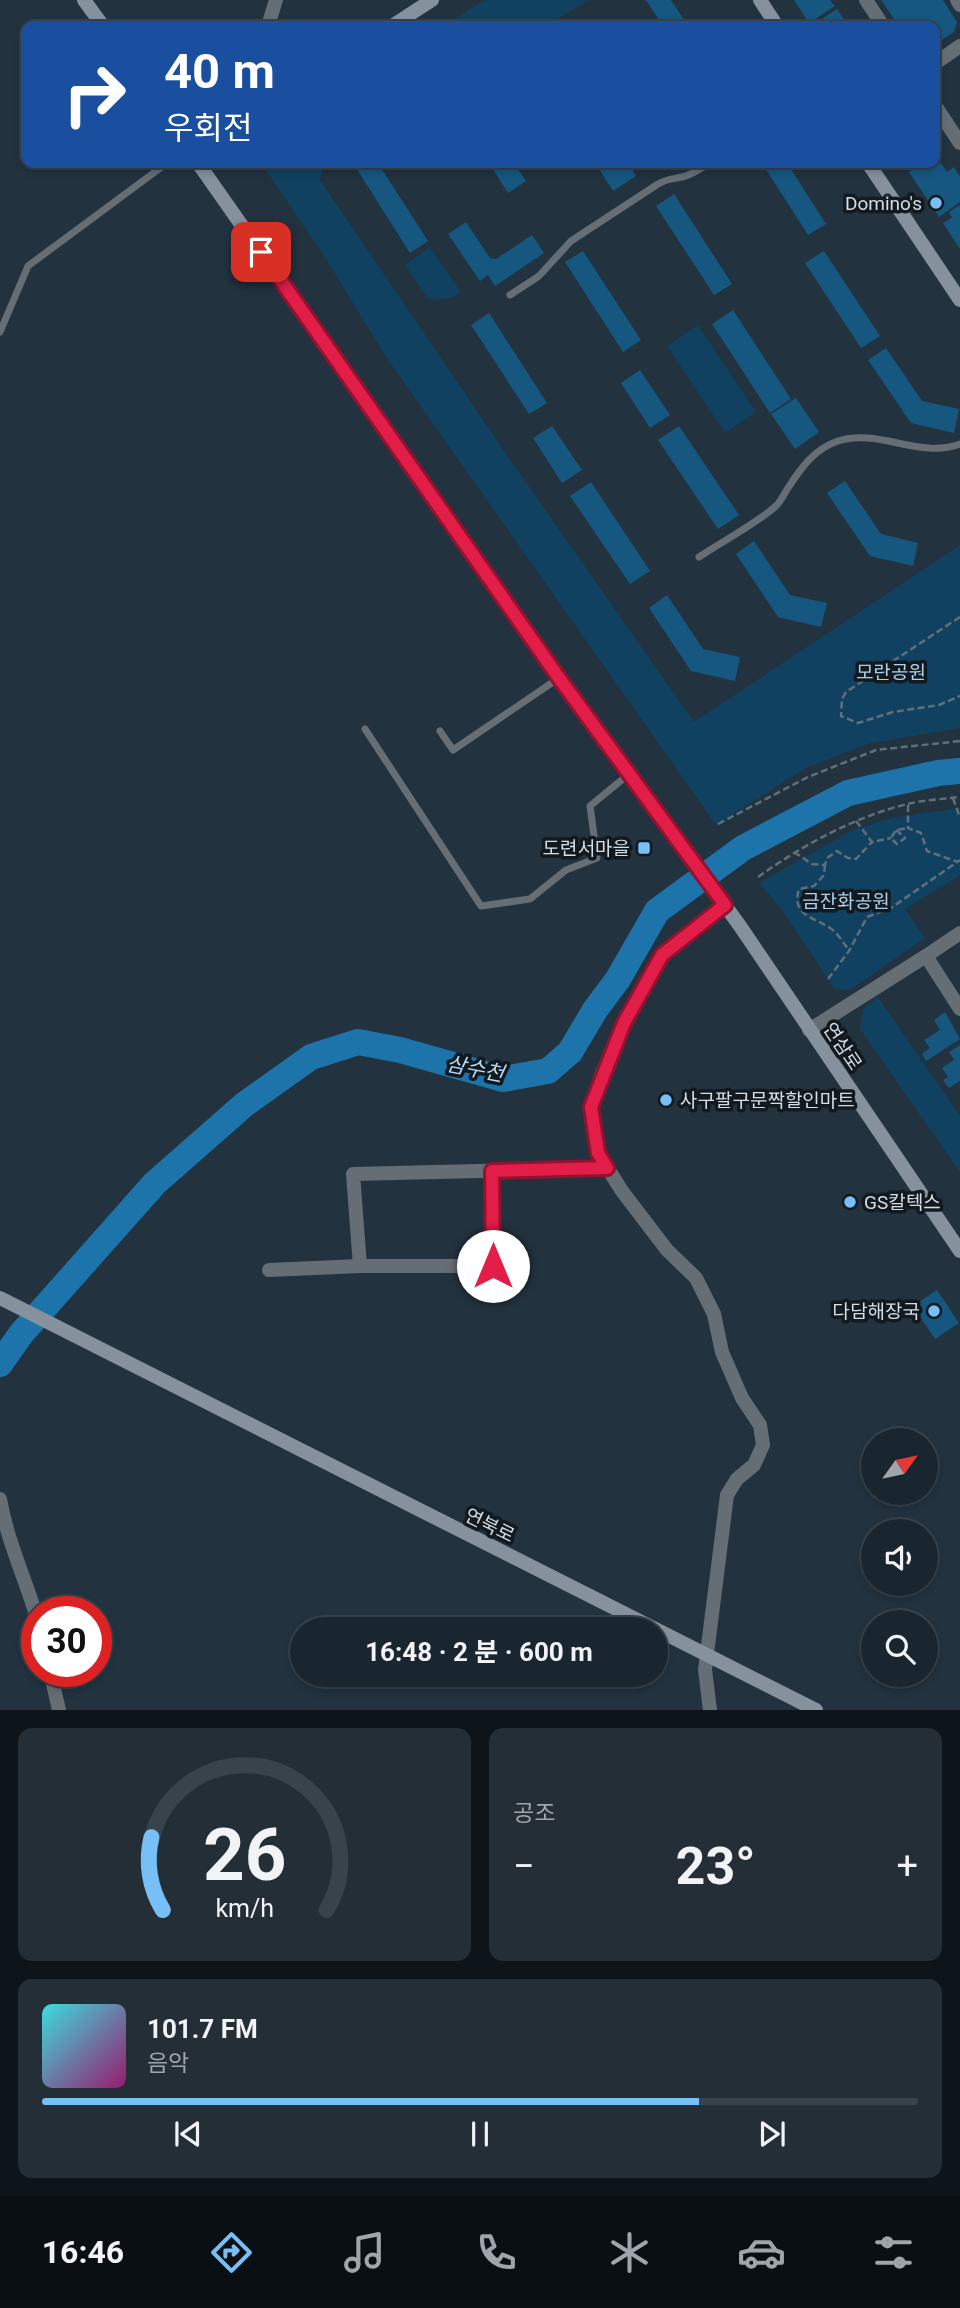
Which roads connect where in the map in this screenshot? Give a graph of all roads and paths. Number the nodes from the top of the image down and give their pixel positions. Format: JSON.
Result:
{"nodes":[{"id":1,"x":84,"y":0,"type":"edge"},
{"id":2,"x":275,"y":0,"type":"edge"},
{"id":3,"x":432,"y":0,"type":"edge"},
{"id":4,"x":760,"y":0,"type":"edge"},
{"id":5,"x":866,"y":0,"type":"edge"},
{"id":6,"x":957,"y":0,"type":"edge"},
{"id":7,"x":960,"y":5,"type":"edge"},
{"id":8,"x":99,"y":21,"type":"edge"},
{"id":9,"x":269,"y":21,"type":"edge"},
{"id":10,"x":399,"y":21,"type":"edge"},
{"id":11,"x":774,"y":21,"type":"edge"},
{"id":12,"x":880,"y":21,"type":"edge"},
{"id":13,"x":960,"y":46,"type":"edge"},
{"id":14,"x":940,"y":60,"type":"edge"},
{"id":15,"x":940,"y":113,"type":"edge"},
{"id":16,"x":960,"y":143,"type":"edge"},
{"id":17,"x":160,"y":168,"type":"edge"},
{"id":18,"x":202,"y":168,"type":"edge"},
{"id":19,"x":701,"y":168,"type":"edge"},
{"id":20,"x":871,"y":168,"type":"edge"},
{"id":21,"x":510,"y":295,"type":"dead end"},
{"id":22,"x":960,"y":300,"type":"edge"},
{"id":23,"x":0,"y":332,"type":"edge"},
{"id":24,"x":960,"y":444,"type":"edge"},
{"id":25,"x":699,"y":556,"type":"dead end"},
{"id":26,"x":960,"y":617,"type":"edge"},
{"id":27,"x":559,"y":678,"type":"junction"},
{"id":28,"x":960,"y":696,"type":"edge"},
{"id":29,"x":365,"y":729,"type":"dead end"},
{"id":30,"x":440,"y":731,"type":"dead end"},
{"id":31,"x":960,"y":741,"type":"edge"},
{"id":32,"x":629,"y":774,"type":"junction"},
{"id":33,"x":960,"y":797,"type":"edge"},
{"id":34,"x":953,"y":798,"type":"junction"},
{"id":35,"x":908,"y":803,"type":"junction"},
{"id":36,"x":960,"y":818,"type":"edge"},
{"id":37,"x":856,"y":821,"type":"junction"},
{"id":38,"x":718,"y":824,"type":"dead end"},
{"id":39,"x":908,"y":828,"type":"junction"},
{"id":40,"x":895,"y":830,"type":"junction"},
{"id":41,"x":891,"y":838,"type":"junction"},
{"id":42,"x":872,"y":842,"type":"junction"},
{"id":43,"x":794,"y":852,"type":"junction"},
{"id":44,"x":959,"y":861,"type":"edge"},
{"id":45,"x":825,"y":865,"type":"junction"},
{"id":46,"x":758,"y":877,"type":"dead end"},
{"id":47,"x":722,"y":901,"type":"junction"},
{"id":48,"x":960,"y":933,"type":"edge"},
{"id":49,"x":849,"y":951,"type":"junction"},
{"id":50,"x":926,"y":956,"type":"junction"},
{"id":51,"x":828,"y":979,"type":"dead end"},
{"id":52,"x":960,"y":1009,"type":"edge"},
{"id":53,"x":809,"y":1030,"type":"junction"},
{"id":54,"x":607,"y":1168,"type":"junction"},
{"id":55,"x":492,"y":1171,"type":"junction"},
{"id":56,"x":960,"y":1251,"type":"edge"},
{"id":57,"x":360,"y":1266,"type":"junction"},
{"id":58,"x":269,"y":1270,"type":"dead end"},
{"id":59,"x":0,"y":1298,"type":"edge"},
{"id":60,"x":0,"y":1499,"type":"edge"},
{"id":61,"x":30,"y":1596,"type":"edge"},
{"id":62,"x":707,"y":1654,"type":"junction"},
{"id":63,"x":54,"y":1687,"type":"edge"},
{"id":64,"x":59,"y":1710,"type":"edge"},
{"id":65,"x":710,"y":1710,"type":"edge"},
{"id":66,"x":816,"y":1710,"type":"edge"}],
"edges":[{"from":1,"to":8,"type":"main road"},
{"from":2,"to":9,"type":"street"},
{"from":3,"to":10,"type":"main road"},
{"from":4,"to":11,"type":"main road"},
{"from":5,"to":12,"type":"street"},
{"from":6,"to":7,"type":"street"},
{"from":13,"to":14,"type":"street"},
{"from":15,"to":16,"type":"street"},
{"from":17,"to":23,"type":"lane"},
{"from":18,"to":27,"type":"main road"},
{"from":19,"to":21,"type":"lane"},
{"from":20,"to":22,"type":"main road"},
{"from":24,"to":25,"type":"lane"},
{"from":26,"to":28,"type":"path"},
{"from":27,"to":30,"type":"lane"},
{"from":27,"to":32,"type":"main road"},
{"from":29,"to":32,"type":"lane"},
{"from":31,"to":38,"type":"path"},
{"from":32,"to":47,"type":"main road","name":"연삼로"},
{"from":33,"to":34,"type":"path"},
{"from":34,"to":35,"type":"path"},
{"from":34,"to":36,"type":"path"},
{"from":35,"to":37,"type":"path"},
{"from":35,"to":39,"type":"path"},
{"from":37,"to":42,"type":"path"},
{"from":37,"to":43,"type":"path"},
{"from":39,"to":40,"type":"path"},
{"from":39,"to":44,"type":"path"},
{"from":40,"to":41,"type":"path"},
{"from":40,"to":41,"type":"path"},
{"from":41,"to":42,"type":"path"},
{"from":42,"to":45,"type":"path"},
{"from":43,"to":45,"type":"path"},
{"from":43,"to":46,"type":"path"},
{"from":44,"to":49,"type":"path"},
{"from":45,"to":49,"type":"path"},
{"from":47,"to":53,"type":"main road","name":"연삼로"},
{"from":47,"to":54,"type":"street"},
{"from":48,"to":50,"type":"street"},
{"from":49,"to":51,"type":"path"},
{"from":50,"to":52,"type":"street"},
{"from":50,"to":53,"type":"street"},
{"from":53,"to":56,"type":"main road","name":"연삼로"},
{"from":54,"to":55,"type":"street"},
{"from":54,"to":62,"type":"street"},
{"from":55,"to":57,"type":"street"},
{"from":55,"to":57,"type":"street"},
{"from":57,"to":58,"type":"street"},
{"from":59,"to":62,"type":"main road","name":"연북로"},
{"from":60,"to":61,"type":"street"},
{"from":62,"to":65,"type":"street"},
{"from":62,"to":66,"type":"main road","name":"연북로"},
{"from":63,"to":64,"type":"street"}]}
